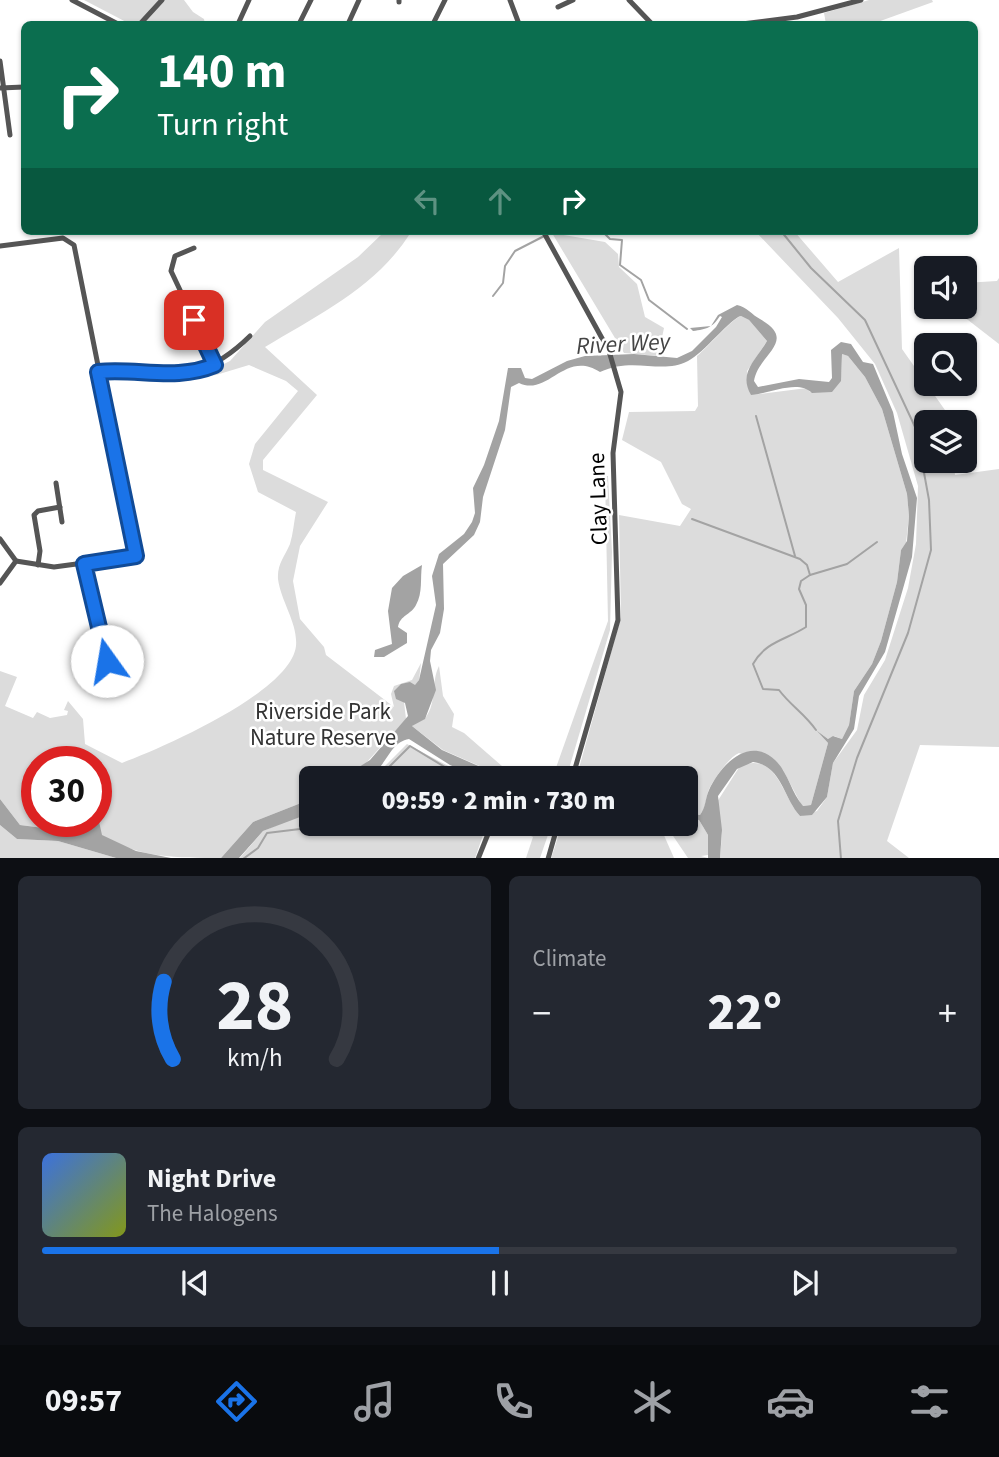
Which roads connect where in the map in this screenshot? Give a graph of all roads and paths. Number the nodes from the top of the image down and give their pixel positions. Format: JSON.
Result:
{"nodes":[{"id":1,"x":72,"y":0,"type":"edge"},
{"id":2,"x":162,"y":0,"type":"edge"},
{"id":3,"x":249,"y":0,"type":"edge"},
{"id":4,"x":311,"y":0,"type":"edge"},
{"id":5,"x":359,"y":0,"type":"edge"},
{"id":6,"x":445,"y":0,"type":"edge"},
{"id":7,"x":510,"y":0,"type":"edge"},
{"id":8,"x":573,"y":0,"type":"edge"},
{"id":9,"x":629,"y":0,"type":"edge"},
{"id":10,"x":861,"y":0,"type":"edge"},
{"id":11,"x":558,"y":7,"type":"dead end"},
{"id":12,"x":112,"y":21,"type":"edge"},
{"id":13,"x":143,"y":21,"type":"edge"},
{"id":14,"x":239,"y":21,"type":"edge"},
{"id":15,"x":300,"y":21,"type":"edge"},
{"id":16,"x":349,"y":21,"type":"edge"},
{"id":17,"x":434,"y":21,"type":"edge"},
{"id":18,"x":518,"y":21,"type":"edge"},
{"id":19,"x":649,"y":21,"type":"edge"},
{"id":20,"x":766,"y":21,"type":"edge"},
{"id":21,"x":0,"y":61,"type":"edge"},
{"id":22,"x":21,"y":87,"type":"edge"},
{"id":23,"x":2,"y":88,"type":"edge"},
{"id":24,"x":10,"y":135,"type":"dead end"},
{"id":25,"x":546,"y":235,"type":"edge"},
{"id":26,"x":0,"y":246,"type":"edge"},
{"id":27,"x":194,"y":248,"type":"dead end"},
{"id":28,"x":250,"y":336,"type":"dead end"},
{"id":29,"x":215,"y":365,"type":"junction"},
{"id":30,"x":98,"y":372,"type":"junction"},
{"id":31,"x":56,"y":483,"type":"dead end"},
{"id":32,"x":60,"y":507,"type":"junction"},
{"id":33,"x":62,"y":522,"type":"dead end"},
{"id":34,"x":0,"y":539,"type":"edge"},
{"id":35,"x":16,"y":561,"type":"junction"},
{"id":36,"x":84,"y":564,"type":"junction"},
{"id":37,"x":38,"y":565,"type":"junction"},
{"id":38,"x":0,"y":583,"type":"edge"},
{"id":39,"x":107,"y":661,"type":"dead end"},
{"id":40,"x":576,"y":766,"type":"edge"},
{"id":41,"x":487,"y":836,"type":"edge"},
{"id":42,"x":555,"y":836,"type":"edge"},
{"id":43,"x":478,"y":858,"type":"edge"},
{"id":44,"x":548,"y":858,"type":"edge"}],
"edges":[{"from":1,"to":12,"type":"street"},
{"from":2,"to":13,"type":"street"},
{"from":3,"to":14,"type":"street"},
{"from":4,"to":15,"type":"street"},
{"from":5,"to":16,"type":"street"},
{"from":6,"to":17,"type":"street"},
{"from":7,"to":18,"type":"street"},
{"from":8,"to":11,"type":"street"},
{"from":9,"to":19,"type":"street"},
{"from":10,"to":20,"type":"street"},
{"from":21,"to":23,"type":"street"},
{"from":22,"to":23,"type":"street"},
{"from":23,"to":24,"type":"street"},
{"from":25,"to":40,"type":"street","name":"Clay Lane"},
{"from":26,"to":30,"type":"street"},
{"from":27,"to":29,"type":"street"},
{"from":28,"to":29,"type":"street"},
{"from":29,"to":30,"type":"street"},
{"from":30,"to":36,"type":"street"},
{"from":31,"to":32,"type":"street"},
{"from":32,"to":33,"type":"street"},
{"from":32,"to":37,"type":"street"},
{"from":34,"to":35,"type":"street"},
{"from":35,"to":37,"type":"street"},
{"from":35,"to":38,"type":"street"},
{"from":36,"to":37,"type":"street"},
{"from":36,"to":39,"type":"street"},
{"from":41,"to":43,"type":"street"},
{"from":42,"to":44,"type":"street"}]}
